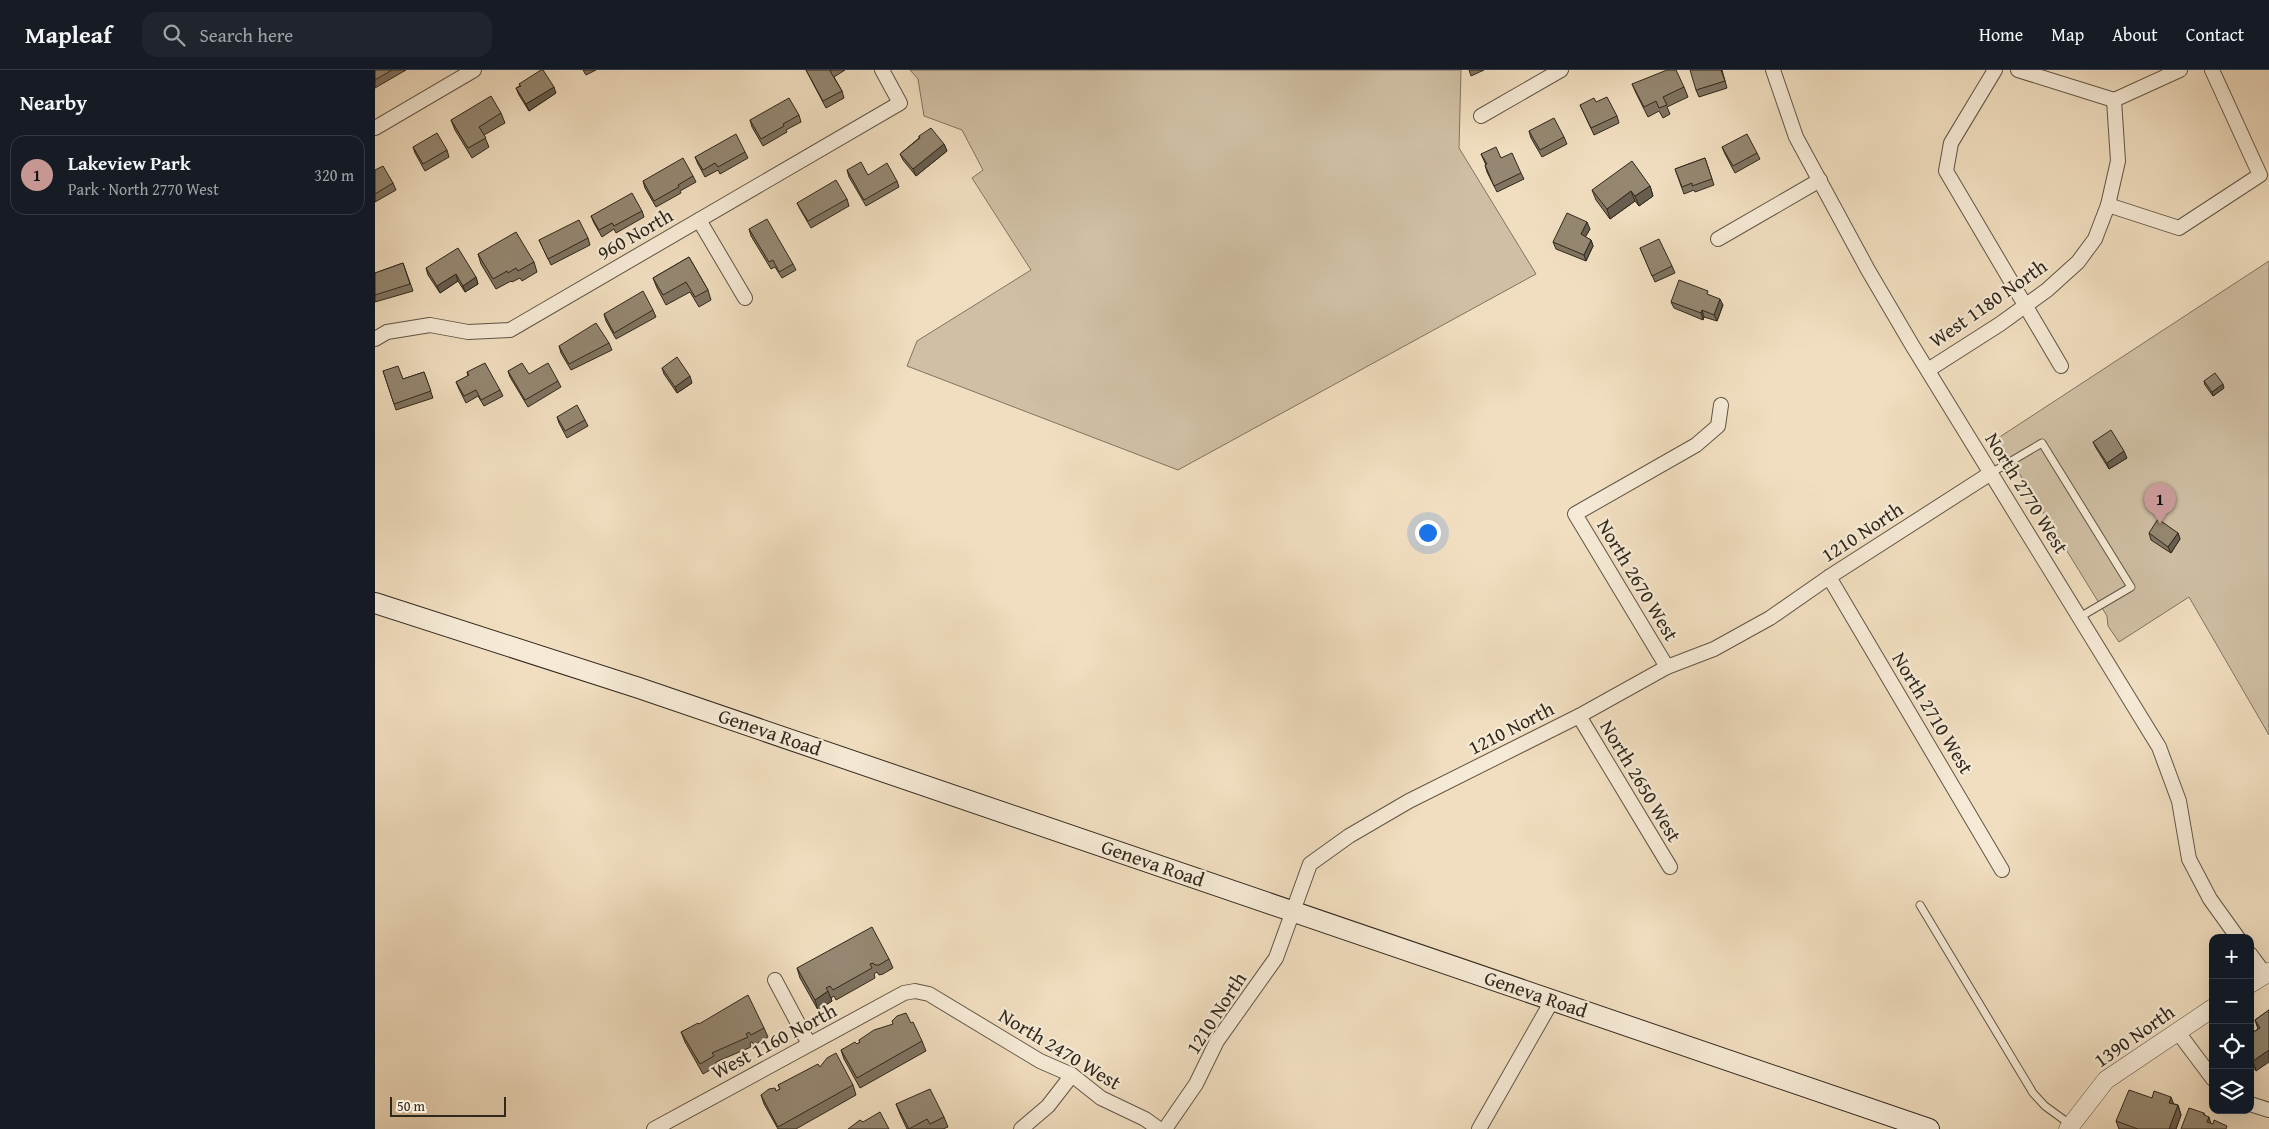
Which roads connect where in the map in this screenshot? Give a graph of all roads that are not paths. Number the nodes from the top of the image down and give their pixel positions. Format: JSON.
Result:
{"nodes":[{"id":1,"x":474,"y":70,"type":"edge"},
{"id":2,"x":881,"y":70,"type":"edge"},
{"id":3,"x":1561,"y":70,"type":"edge"},
{"id":4,"x":1773,"y":70,"type":"edge"},
{"id":5,"x":1995,"y":70,"type":"edge"},
{"id":6,"x":2018,"y":70,"type":"edge"},
{"id":7,"x":2180,"y":70,"type":"edge"},
{"id":8,"x":2212,"y":70,"type":"edge"},
{"id":9,"x":2114,"y":100,"type":"junction"},
{"id":10,"x":1481,"y":116,"type":"dead end"},
{"id":11,"x":375,"y":128,"type":"edge"},
{"id":12,"x":1820,"y":180,"type":"junction"},
{"id":13,"x":2108,"y":205,"type":"junction"},
{"id":14,"x":699,"y":220,"type":"junction"},
{"id":15,"x":1718,"y":239,"type":"dead end"},
{"id":16,"x":745,"y":298,"type":"dead end"},
{"id":17,"x":2024,"y":306,"type":"junction"},
{"id":18,"x":375,"y":339,"type":"edge"},
{"id":19,"x":2061,"y":366,"type":"dead end"},
{"id":20,"x":1928,"y":370,"type":"junction"},
{"id":21,"x":1721,"y":405,"type":"dead end"},
{"id":22,"x":1991,"y":473,"type":"junction"},
{"id":23,"x":1829,"y":577,"type":"junction"},
{"id":24,"x":375,"y":603,"type":"edge"},
{"id":25,"x":2080,"y":617,"type":"junction"},
{"id":26,"x":1667,"y":667,"type":"junction"},
{"id":27,"x":1579,"y":716,"type":"junction"},
{"id":28,"x":1669,"y":867,"type":"dead end"},
{"id":29,"x":2002,"y":870,"type":"dead end"},
{"id":30,"x":1920,"y":905,"type":"dead end"},
{"id":31,"x":1293,"y":910,"type":"junction"},
{"id":32,"x":2235,"y":934,"type":"edge"},
{"id":33,"x":2254,"y":958,"type":"edge"},
{"id":34,"x":2267,"y":973,"type":"edge"},
{"id":35,"x":775,"y":980,"type":"dead end"},
{"id":36,"x":2254,"y":981,"type":"edge"},
{"id":37,"x":915,"y":991,"type":"joint"},
{"id":38,"x":1553,"y":1000,"type":"junction"},
{"id":39,"x":2209,"y":1011,"type":"edge"},
{"id":40,"x":2177,"y":1031,"type":"junction"},
{"id":41,"x":809,"y":1044,"type":"junction"},
{"id":42,"x":2209,"y":1074,"type":"edge"},
{"id":43,"x":1072,"y":1075,"type":"junction"},
{"id":44,"x":2254,"y":1105,"type":"edge"},
{"id":45,"x":2269,"y":1110,"type":"edge"},
{"id":46,"x":2069,"y":1127,"type":"edge"},
{"id":47,"x":654,"y":1129,"type":"edge"},
{"id":48,"x":1021,"y":1129,"type":"edge"},
{"id":49,"x":1159,"y":1129,"type":"edge"},
{"id":50,"x":1165,"y":1129,"type":"edge"},
{"id":51,"x":1479,"y":1129,"type":"edge"},
{"id":52,"x":1929,"y":1129,"type":"edge"}],
"edges":[{"from":1,"to":11,"type":"street"},
{"from":2,"to":14,"type":"street","name":"960 North"},
{"from":3,"to":10,"type":"street"},
{"from":4,"to":12,"type":"street","name":"North 2770 West"},
{"from":5,"to":17,"type":"street"},
{"from":6,"to":9,"type":"street"},
{"from":7,"to":9,"type":"street"},
{"from":8,"to":13,"type":"street"},
{"from":9,"to":13,"type":"street","name":"West 1180 North"},
{"from":12,"to":15,"type":"street"},
{"from":12,"to":20,"type":"street","name":"North 2770 West"},
{"from":13,"to":17,"type":"street","name":"West 1180 North"},
{"from":14,"to":16,"type":"street"},
{"from":14,"to":18,"type":"street","name":"960 North"},
{"from":17,"to":19,"type":"street"},
{"from":17,"to":20,"type":"street","name":"West 1180 North"},
{"from":20,"to":22,"type":"street","name":"North 2770 West"},
{"from":21,"to":26,"type":"street","name":"North 2670 West"},
{"from":22,"to":23,"type":"street","name":"1210 North"},
{"from":22,"to":25,"type":"street","name":"North 2770 West"},
{"from":22,"to":25,"type":"lane"},
{"from":23,"to":26,"type":"street","name":"1210 North"},
{"from":23,"to":29,"type":"street","name":"North 2710 West"},
{"from":24,"to":31,"type":"main road","name":"Geneva Road"},
{"from":25,"to":32,"type":"street","name":"North 2770 West"},
{"from":26,"to":27,"type":"street","name":"1210 North"},
{"from":27,"to":28,"type":"street","name":"North 2650 West"},
{"from":27,"to":31,"type":"street","name":"1210 North"},
{"from":30,"to":46,"type":"lane"},
{"from":31,"to":38,"type":"main road","name":"Geneva Road"},
{"from":31,"to":50,"type":"street","name":"1210 North"},
{"from":33,"to":34,"type":"street"},
{"from":34,"to":36,"type":"street"},
{"from":35,"to":41,"type":"street"},
{"from":37,"to":41,"type":"street","name":"West 1160 North"},
{"from":37,"to":43,"type":"street","name":"North 2470 West"},
{"from":38,"to":51,"type":"street"},
{"from":38,"to":52,"type":"main road","name":"Geneva Road"},
{"from":39,"to":40,"type":"street","name":"1390 North"},
{"from":40,"to":42,"type":"street"},
{"from":40,"to":46,"type":"street","name":"1390 North"},
{"from":41,"to":47,"type":"street","name":"West 1160 North"},
{"from":43,"to":48,"type":"street"},
{"from":43,"to":49,"type":"street","name":"North 2470 West"},
{"from":44,"to":45,"type":"street"}]}
